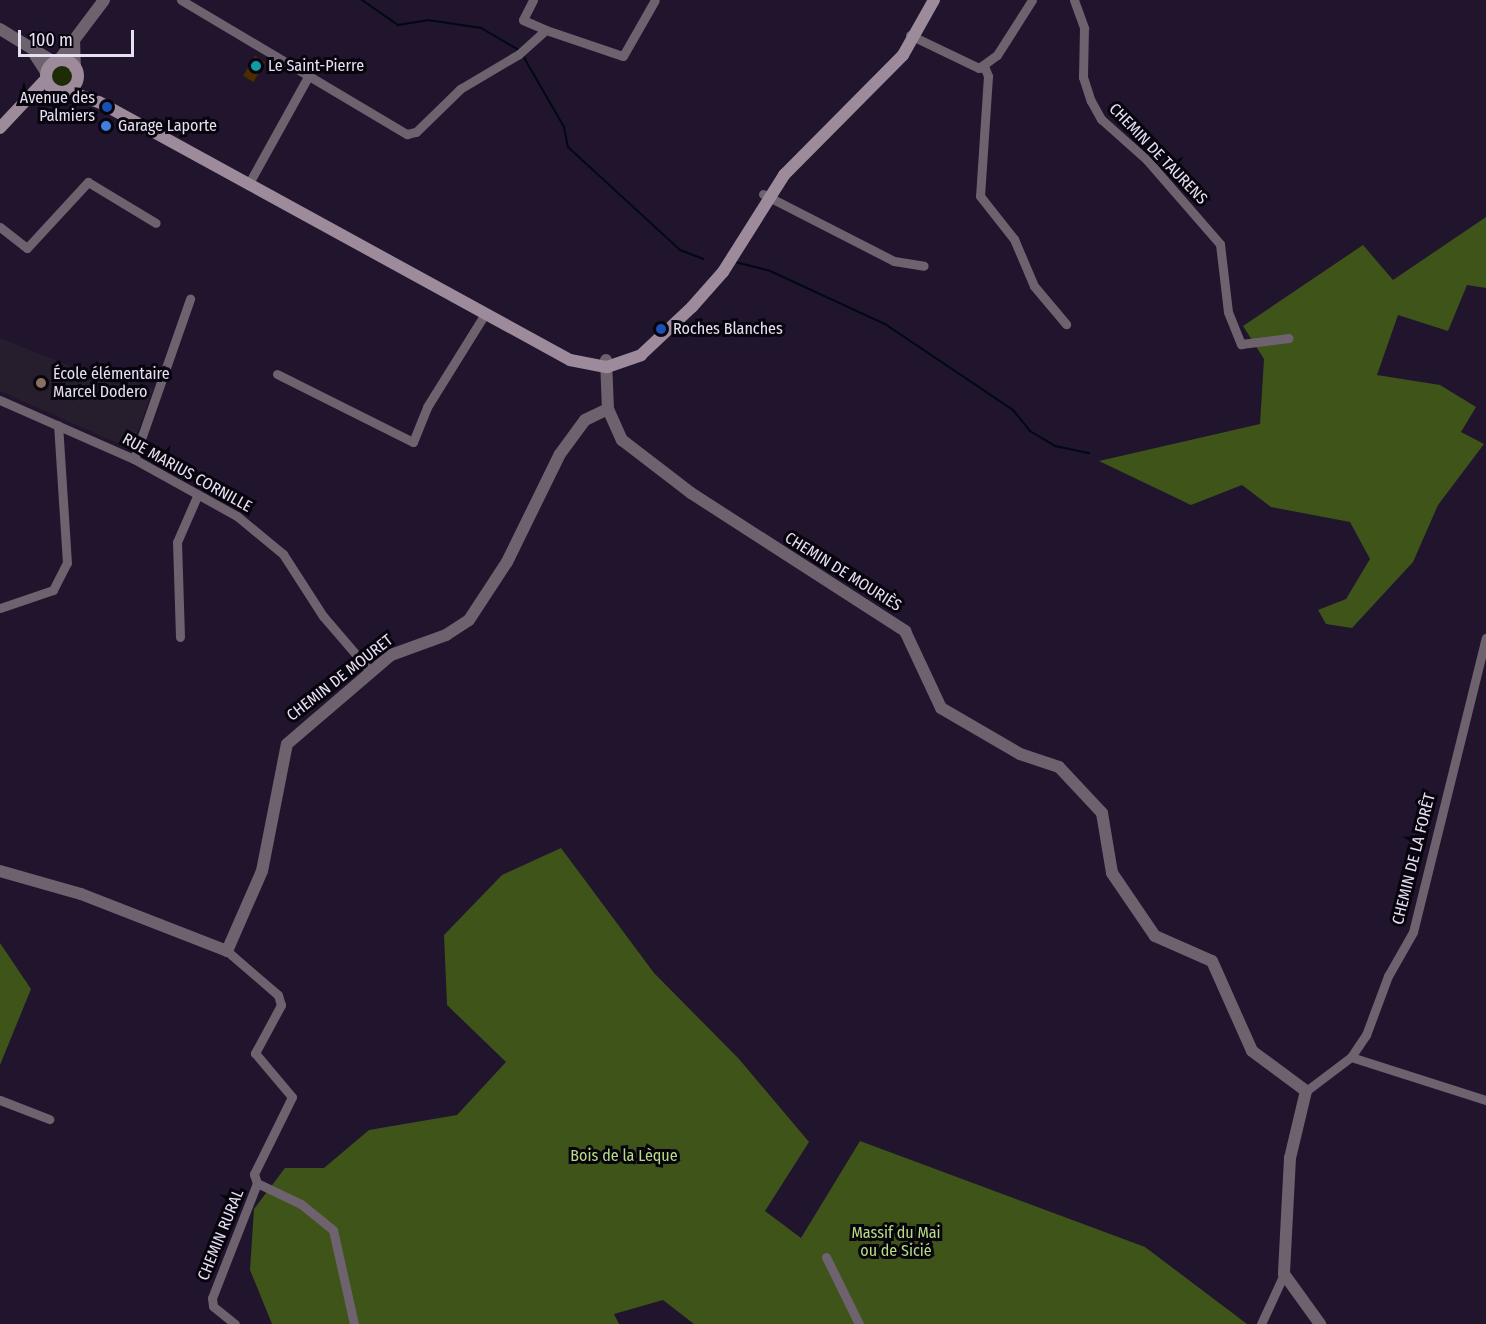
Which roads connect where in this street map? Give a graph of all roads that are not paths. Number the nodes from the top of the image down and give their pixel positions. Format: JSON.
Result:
{"nodes":[{"id":1,"x":104,"y":0,"type":"edge"},
{"id":2,"x":181,"y":0,"type":"edge"},
{"id":3,"x":532,"y":0,"type":"edge"},
{"id":4,"x":655,"y":0,"type":"edge"},
{"id":5,"x":926,"y":0,"type":"edge"},
{"id":6,"x":934,"y":0,"type":"edge"},
{"id":7,"x":1032,"y":0,"type":"edge"},
{"id":8,"x":1074,"y":0,"type":"edge"},
{"id":9,"x":0,"y":28,"type":"edge"},
{"id":10,"x":546,"y":30,"type":"junction"},
{"id":11,"x":912,"y":37,"type":"junction"},
{"id":12,"x":74,"y":40,"type":"junction"},
{"id":13,"x":984,"y":66,"type":"junction"},
{"id":14,"x":51,"y":68,"type":"junction"},
{"id":15,"x":76,"y":71,"type":"junction"},
{"id":16,"x":309,"y":75,"type":"junction"},
{"id":17,"x":55,"y":91,"type":"junction"},
{"id":18,"x":68,"y":91,"type":"junction"},
{"id":19,"x":99,"y":102,"type":"junction"},
{"id":20,"x":17,"y":112,"type":"junction"},
{"id":21,"x":0,"y":128,"type":"edge"},
{"id":22,"x":249,"y":185,"type":"junction"},
{"id":23,"x":766,"y":196,"type":"junction"},
{"id":24,"x":156,"y":223,"type":"dead end"},
{"id":25,"x":0,"y":227,"type":"edge"},
{"id":26,"x":924,"y":266,"type":"dead end"},
{"id":27,"x":190,"y":299,"type":"dead end"},
{"id":28,"x":485,"y":314,"type":"junction"},
{"id":29,"x":1066,"y":324,"type":"dead end"},
{"id":30,"x":1290,"y":338,"type":"dead end"},
{"id":31,"x":607,"y":363,"type":"junction"},
{"id":32,"x":277,"y":374,"type":"dead end"},
{"id":33,"x":0,"y":400,"type":"edge"},
{"id":34,"x":608,"y":409,"type":"junction"},
{"id":35,"x":58,"y":425,"type":"junction"},
{"id":36,"x":72,"y":431,"type":"junction"},
{"id":37,"x":60,"y":451,"type":"junction"},
{"id":38,"x":134,"y":459,"type":"junction"},
{"id":39,"x":198,"y":494,"type":"junction"},
{"id":40,"x":0,"y":608,"type":"edge"},
{"id":41,"x":180,"y":637,"type":"dead end"},
{"id":42,"x":1486,"y":638,"type":"edge"},
{"id":43,"x":371,"y":672,"type":"junction"},
{"id":44,"x":0,"y":871,"type":"edge"},
{"id":45,"x":227,"y":951,"type":"junction"},
{"id":46,"x":1351,"y":1057,"type":"junction"},
{"id":47,"x":1306,"y":1091,"type":"junction"},
{"id":48,"x":0,"y":1100,"type":"edge"},
{"id":49,"x":1486,"y":1100,"type":"edge"},
{"id":50,"x":49,"y":1119,"type":"dead end"},
{"id":51,"x":257,"y":1183,"type":"junction"},
{"id":52,"x":826,"y":1257,"type":"dead end"},
{"id":53,"x":1284,"y":1274,"type":"junction"},
{"id":54,"x":235,"y":1324,"type":"edge"},
{"id":55,"x":354,"y":1324,"type":"edge"},
{"id":56,"x":858,"y":1324,"type":"edge"},
{"id":57,"x":1261,"y":1324,"type":"edge"},
{"id":58,"x":1320,"y":1324,"type":"edge"}],
"edges":[{"from":1,"to":12,"type":"street"},
{"from":2,"to":16,"type":"street"},
{"from":3,"to":10,"type":"street"},
{"from":4,"to":10,"type":"street"},
{"from":5,"to":11,"type":"main road"},
{"from":6,"to":11,"type":"main road"},
{"from":7,"to":13,"type":"street"},
{"from":8,"to":30,"type":"street","name":"CHEMIN DE TAURENS"},
{"from":9,"to":14,"type":"street"},
{"from":10,"to":16,"type":"street"},
{"from":11,"to":13,"type":"street"},
{"from":11,"to":23,"type":"main road"},
{"from":12,"to":14,"type":"street"},
{"from":12,"to":15,"type":"street"},
{"from":13,"to":29,"type":"street"},
{"from":14,"to":15,"type":"main road"},
{"from":14,"to":17,"type":"main road"},
{"from":14,"to":20,"type":"main road"},
{"from":15,"to":18,"type":"main road"},
{"from":15,"to":19,"type":"main road"},
{"from":16,"to":22,"type":"street"},
{"from":17,"to":18,"type":"main road"},
{"from":17,"to":20,"type":"main road"},
{"from":18,"to":19,"type":"main road"},
{"from":19,"to":22,"type":"main road"},
{"from":20,"to":21,"type":"main road"},
{"from":22,"to":28,"type":"main road"},
{"from":23,"to":26,"type":"street"},
{"from":23,"to":31,"type":"main road"},
{"from":24,"to":25,"type":"street"},
{"from":27,"to":38,"type":"street"},
{"from":28,"to":31,"type":"main road"},
{"from":28,"to":32,"type":"street"},
{"from":31,"to":34,"type":"street","name":"CHEMIN DE MOURIÈS"},
{"from":33,"to":35,"type":"street","name":"RUE MARIUS CORNILLE"},
{"from":34,"to":43,"type":"street","name":"CHEMIN DE MOURET"},
{"from":34,"to":47,"type":"street","name":"CHEMIN DE MOURIÈS"},
{"from":35,"to":36,"type":"street","name":"RUE MARIUS CORNILLE"},
{"from":35,"to":37,"type":"street"},
{"from":36,"to":37,"type":"street"},
{"from":36,"to":38,"type":"street","name":"RUE MARIUS CORNILLE"},
{"from":37,"to":40,"type":"street"},
{"from":38,"to":39,"type":"street","name":"RUE MARIUS CORNILLE"},
{"from":39,"to":41,"type":"street"},
{"from":39,"to":43,"type":"street","name":"RUE MARIUS CORNILLE"},
{"from":42,"to":46,"type":"street","name":"CHEMIN DE LA FORÊT"},
{"from":43,"to":45,"type":"street","name":"CHEMIN DE MOURET"},
{"from":44,"to":45,"type":"street"},
{"from":45,"to":51,"type":"street","name":"CHEMIN RURAL"},
{"from":46,"to":47,"type":"street","name":"CHEMIN DE LA FORÊT"},
{"from":46,"to":49,"type":"street"},
{"from":47,"to":53,"type":"street"},
{"from":48,"to":50,"type":"street"},
{"from":51,"to":54,"type":"street","name":"CHEMIN RURAL"},
{"from":51,"to":55,"type":"street"},
{"from":52,"to":56,"type":"street"},
{"from":53,"to":57,"type":"street"},
{"from":53,"to":58,"type":"street"}]}
